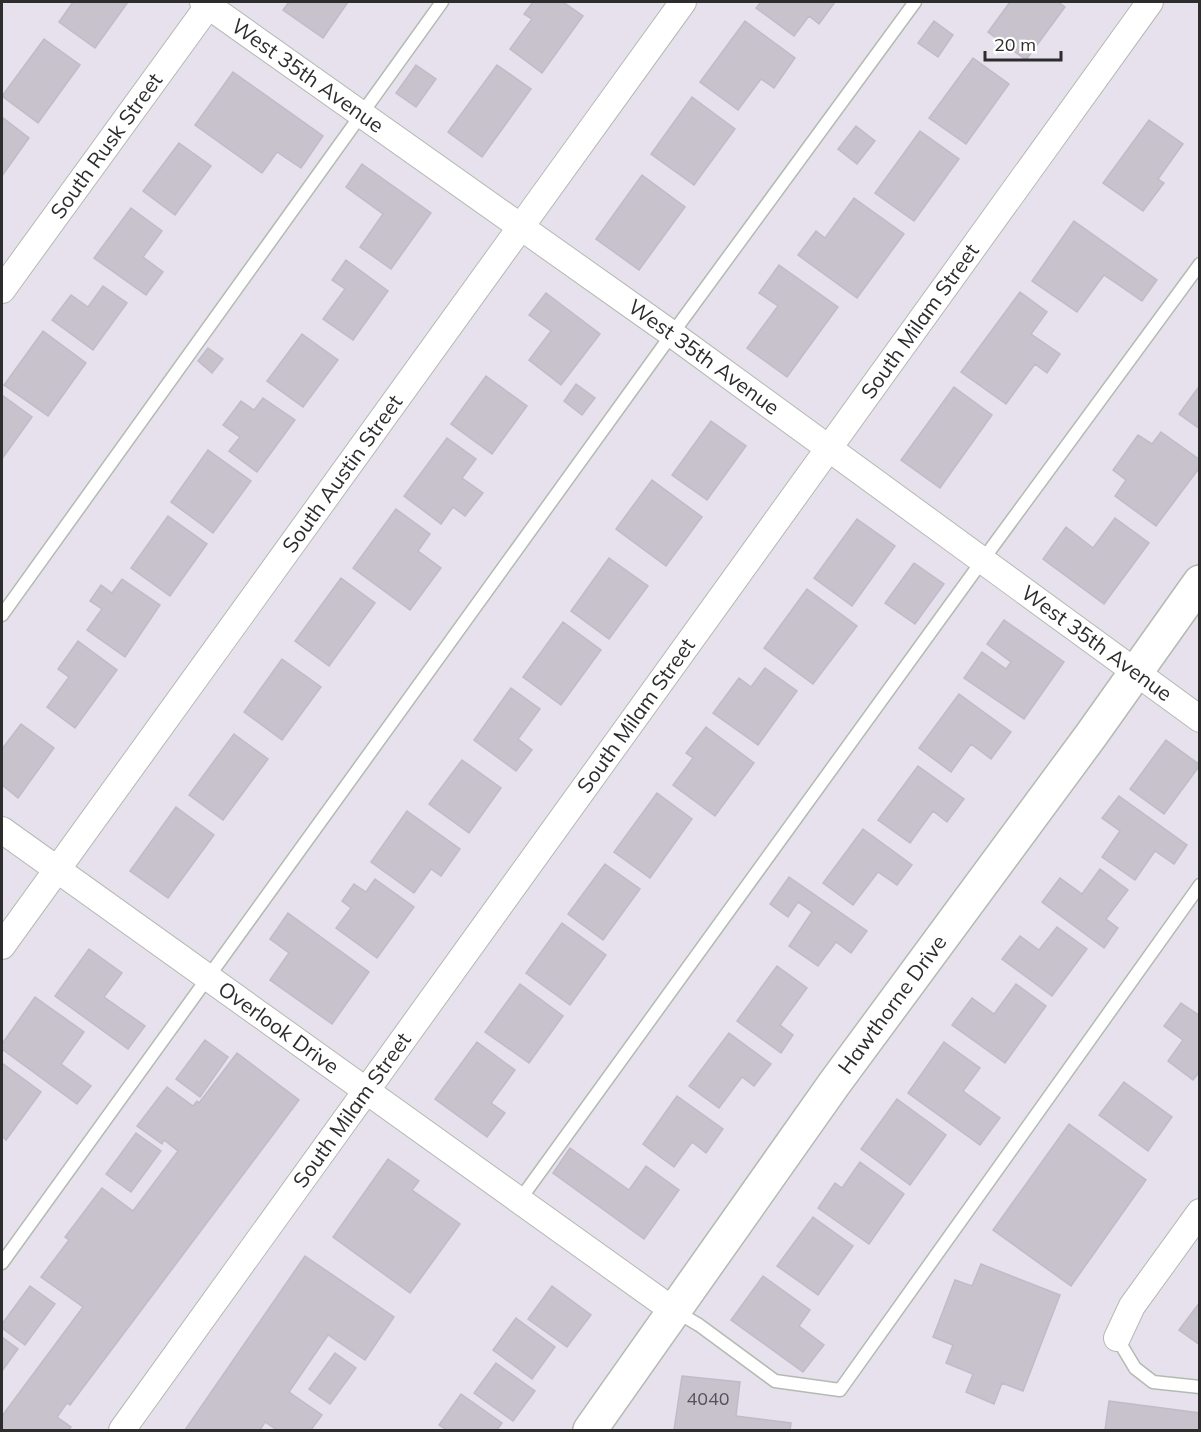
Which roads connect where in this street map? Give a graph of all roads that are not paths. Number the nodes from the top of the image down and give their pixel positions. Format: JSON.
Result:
{"nodes":[{"id":1,"x":442,"y":2,"type":"edge"},
{"id":2,"x":683,"y":2,"type":"edge"},
{"id":3,"x":915,"y":2,"type":"edge"},
{"id":4,"x":1150,"y":2,"type":"edge"},
{"id":5,"x":208,"y":3,"type":"edge"},
{"id":6,"x":360,"y":114,"type":"junction"},
{"id":7,"x":520,"y":226,"type":"junction"},
{"id":8,"x":1200,"y":264,"type":"edge"},
{"id":9,"x":2,"y":290,"type":"edge"},
{"id":10,"x":672,"y":334,"type":"junction"},
{"id":11,"x":828,"y":448,"type":"junction"},
{"id":12,"x":982,"y":561,"type":"junction"},
{"id":13,"x":1200,"y":582,"type":"edge"},
{"id":14,"x":2,"y":615,"type":"edge"},
{"id":15,"x":1135,"y":672,"type":"junction"},
{"id":16,"x":1200,"y":719,"type":"edge"},
{"id":17,"x":2,"y":830,"type":"edge"},
{"id":18,"x":57,"y":870,"type":"junction"},
{"id":19,"x":1200,"y":885,"type":"edge"},
{"id":20,"x":2,"y":946,"type":"edge"},
{"id":21,"x":207,"y":979,"type":"junction"},
{"id":22,"x":367,"y":1090,"type":"junction"},
{"id":23,"x":519,"y":1201,"type":"junction"},
{"id":24,"x":1200,"y":1212,"type":"edge"},
{"id":25,"x":2,"y":1263,"type":"edge"},
{"id":26,"x":674,"y":1311,"type":"junction"},
{"id":27,"x":1117,"y":1338,"type":"joint"},
{"id":28,"x":1200,"y":1387,"type":"edge"},
{"id":29,"x":122,"y":1431,"type":"edge"},
{"id":30,"x":590,"y":1431,"type":"edge"}],
"edges":[{"from":1,"to":6,"type":"lane"},
{"from":2,"to":7,"type":"street","name":"South Austin Street"},
{"from":3,"to":10,"type":"lane"},
{"from":4,"to":11,"type":"street","name":"South Milam Street"},
{"from":5,"to":6,"type":"street","name":"West 35th Avenue"},
{"from":5,"to":9,"type":"street","name":"South Rusk Street"},
{"from":6,"to":7,"type":"street","name":"West 35th Avenue"},
{"from":6,"to":14,"type":"lane"},
{"from":7,"to":10,"type":"street","name":"West 35th Avenue"},
{"from":7,"to":18,"type":"street","name":"South Austin Street"},
{"from":8,"to":12,"type":"lane"},
{"from":10,"to":11,"type":"street","name":"West 35th Avenue"},
{"from":10,"to":21,"type":"lane"},
{"from":11,"to":12,"type":"street","name":"West 35th Avenue"},
{"from":11,"to":22,"type":"street","name":"South Milam Street"},
{"from":12,"to":15,"type":"street","name":"West 35th Avenue"},
{"from":12,"to":23,"type":"lane"},
{"from":13,"to":15,"type":"street","name":"Hawthorne Drive"},
{"from":15,"to":16,"type":"street","name":"West 35th Avenue"},
{"from":15,"to":26,"type":"street","name":"Hawthorne Drive"},
{"from":17,"to":18,"type":"street","name":"Overlook Drive"},
{"from":18,"to":20,"type":"street","name":"South Austin Street"},
{"from":18,"to":21,"type":"street","name":"Overlook Drive"},
{"from":19,"to":26,"type":"lane"},
{"from":21,"to":22,"type":"street","name":"Overlook Drive"},
{"from":21,"to":25,"type":"lane"},
{"from":22,"to":23,"type":"street","name":"Overlook Drive"},
{"from":22,"to":29,"type":"street","name":"South Milam Street"},
{"from":23,"to":26,"type":"street","name":"Overlook Drive"},
{"from":24,"to":27,"type":"street"},
{"from":26,"to":30,"type":"street","name":"Hawthorne Drive"},
{"from":27,"to":28,"type":"lane"}]}
